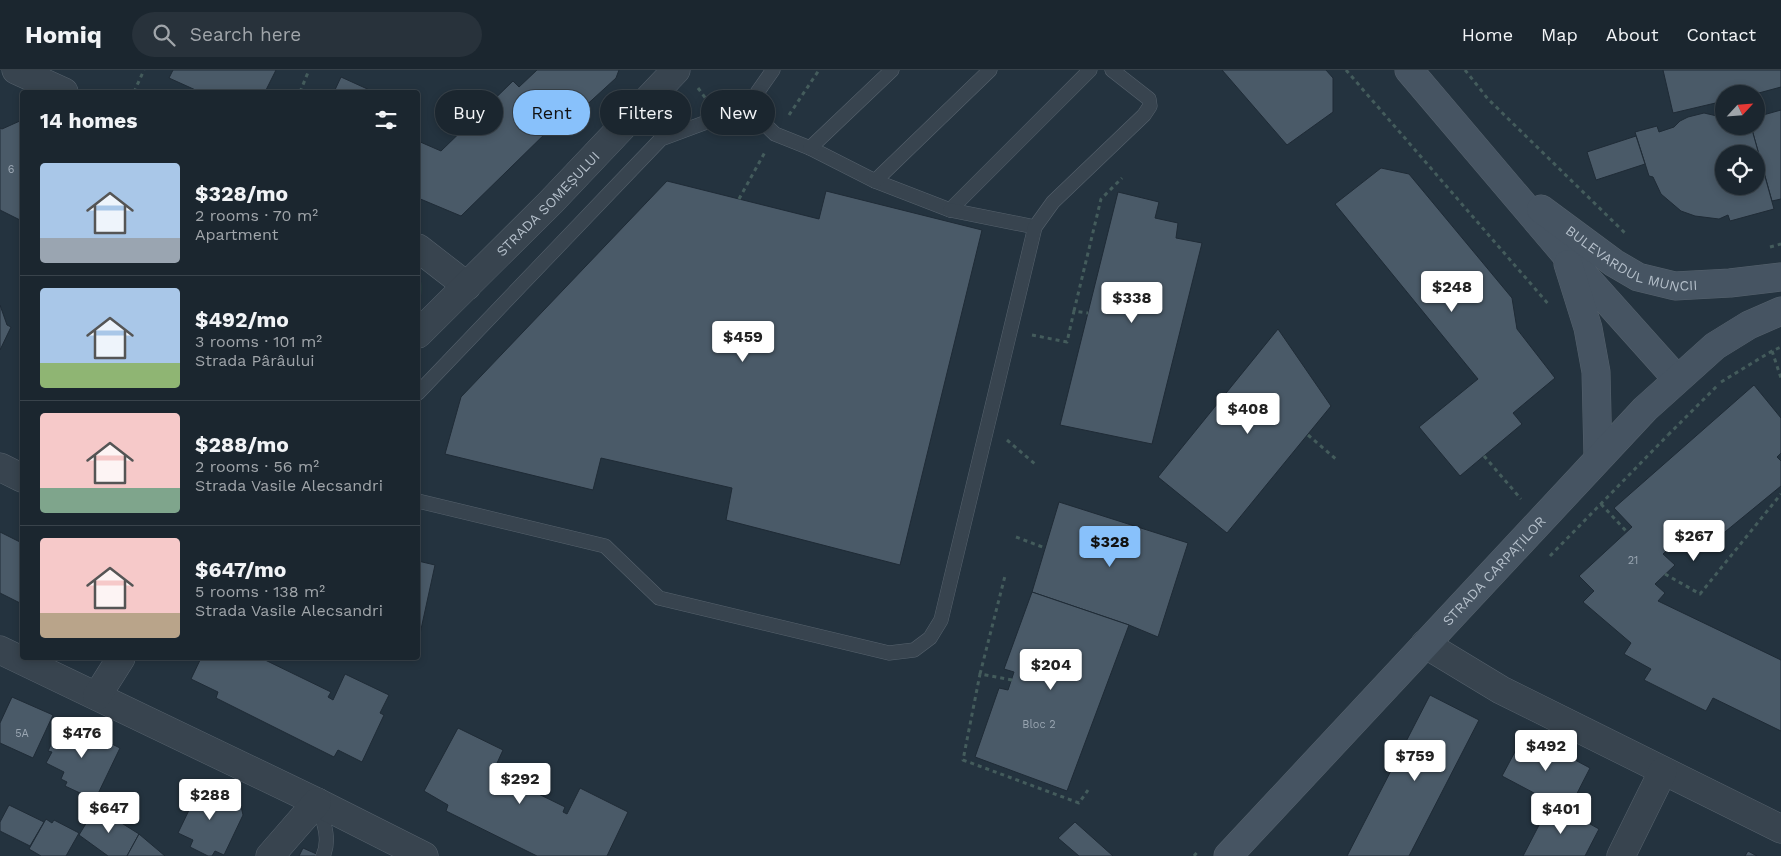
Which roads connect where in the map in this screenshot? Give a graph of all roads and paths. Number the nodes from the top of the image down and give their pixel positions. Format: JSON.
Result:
{"nodes":[{"id":1,"x":16,"y":70,"type":"edge"},
{"id":2,"x":144,"y":70,"type":"edge"},
{"id":3,"x":309,"y":70,"type":"edge"},
{"id":4,"x":773,"y":70,"type":"edge"},
{"id":5,"x":892,"y":70,"type":"edge"},
{"id":6,"x":990,"y":70,"type":"edge"},
{"id":7,"x":1090,"y":70,"type":"edge"},
{"id":8,"x":1112,"y":70,"type":"edge"},
{"id":9,"x":1346,"y":70,"type":"edge"},
{"id":10,"x":1409,"y":70,"type":"edge"},
{"id":11,"x":1465,"y":70,"type":"edge"},
{"id":12,"x":686,"y":77,"type":"edge"},
{"id":13,"x":60,"y":90,"type":"edge"},
{"id":14,"x":135,"y":90,"type":"edge"},
{"id":15,"x":301,"y":90,"type":"edge"},
{"id":16,"x":759,"y":90,"type":"edge"},
{"id":17,"x":701,"y":98,"type":"edge"},
{"id":18,"x":701,"y":124,"type":"edge"},
{"id":19,"x":775,"y":134,"type":"edge"},
{"id":20,"x":810,"y":148,"type":"junction"},
{"id":21,"x":1122,"y":178,"type":"dead end"},
{"id":22,"x":1501,"y":180,"type":"junction"},
{"id":23,"x":875,"y":181,"type":"junction"},
{"id":24,"x":950,"y":210,"type":"junction"},
{"id":25,"x":1035,"y":227,"type":"junction"},
{"id":26,"x":1632,"y":239,"type":"dead end"},
{"id":27,"x":1781,"y":244,"type":"edge"},
{"id":28,"x":1762,"y":249,"type":"dead end"},
{"id":29,"x":420,"y":250,"type":"edge"},
{"id":30,"x":1566,"y":255,"type":"junction"},
{"id":31,"x":1781,"y":277,"type":"edge"},
{"id":32,"x":467,"y":286,"type":"junction"},
{"id":33,"x":1553,"y":310,"type":"dead end"},
{"id":34,"x":1074,"y":311,"type":"junction"},
{"id":35,"x":1781,"y":311,"type":"edge"},
{"id":36,"x":1088,"y":313,"type":"dead end"},
{"id":37,"x":1010,"y":331,"type":"junction"},
{"id":38,"x":420,"y":332,"type":"edge"},
{"id":39,"x":1772,"y":351,"type":"dead end"},
{"id":40,"x":1781,"y":378,"type":"edge"},
{"id":41,"x":1677,"y":379,"type":"junction"},
{"id":42,"x":420,"y":391,"type":"edge"},
{"id":43,"x":988,"y":423,"type":"junction"},
{"id":44,"x":1308,"y":435,"type":"dead end"},
{"id":45,"x":1484,"y":456,"type":"dead end"},
{"id":46,"x":1598,"y":458,"type":"junction"},
{"id":47,"x":1337,"y":460,"type":"dead end"},
{"id":48,"x":1035,"y":464,"type":"dead end"},
{"id":49,"x":0,"y":467,"type":"edge"},
{"id":50,"x":20,"y":477,"type":"edge"},
{"id":51,"x":1781,"y":494,"type":"edge"},
{"id":52,"x":420,"y":501,"type":"edge"},
{"id":53,"x":1601,"y":504,"type":"dead end"},
{"id":54,"x":1525,"y":505,"type":"dead end"},
{"id":55,"x":1626,"y":532,"type":"dead end"},
{"id":56,"x":1016,"y":537,"type":"dead end"},
{"id":57,"x":1045,"y":548,"type":"dead end"},
{"id":58,"x":1665,"y":574,"type":"dead end"},
{"id":59,"x":1005,"y":576,"type":"dead end"},
{"id":60,"x":1425,"y":644,"type":"junction"},
{"id":61,"x":0,"y":650,"type":"edge"},
{"id":62,"x":20,"y":659,"type":"edge"},
{"id":63,"x":21,"y":660,"type":"edge"},
{"id":64,"x":120,"y":660,"type":"edge"},
{"id":65,"x":980,"y":674,"type":"junction"},
{"id":66,"x":1012,"y":680,"type":"dead end"},
{"id":67,"x":97,"y":696,"type":"junction"},
{"id":68,"x":1663,"y":771,"type":"junction"},
{"id":69,"x":1088,"y":790,"type":"dead end"},
{"id":70,"x":317,"y":802,"type":"junction"},
{"id":71,"x":1781,"y":829,"type":"edge"},
{"id":72,"x":1200,"y":849,"type":"dead end"},
{"id":73,"x":270,"y":856,"type":"edge"},
{"id":74,"x":322,"y":856,"type":"edge"},
{"id":75,"x":424,"y":856,"type":"edge"},
{"id":76,"x":1194,"y":856,"type":"edge"},
{"id":77,"x":1228,"y":856,"type":"edge"},
{"id":78,"x":1620,"y":856,"type":"edge"}],
"edges":[{"from":1,"to":13,"type":"street"},
{"from":2,"to":14,"type":"path"},
{"from":3,"to":15,"type":"path"},
{"from":4,"to":16,"type":"lane"},
{"from":5,"to":20,"type":"lane"},
{"from":6,"to":23,"type":"lane"},
{"from":7,"to":24,"type":"lane"},
{"from":8,"to":25,"type":"lane"},
{"from":9,"to":33,"type":"path"},
{"from":10,"to":22,"type":"main road","name":"BULEVARDUL MUNCII"},
{"from":11,"to":26,"type":"path"},
{"from":12,"to":17,"type":"path"},
{"from":12,"to":32,"type":"street","name":"STRADA SOMEȘULUI"},
{"from":18,"to":42,"type":"lane"},
{"from":19,"to":20,"type":"lane"},
{"from":20,"to":23,"type":"lane"},
{"from":21,"to":34,"type":"path"},
{"from":22,"to":30,"type":"main road","name":"BULEVARDUL MUNCII"},
{"from":22,"to":31,"type":"main road","name":"BULEVARDUL MUNCII"},
{"from":23,"to":24,"type":"lane"},
{"from":24,"to":25,"type":"lane"},
{"from":25,"to":37,"type":"lane"},
{"from":27,"to":28,"type":"path"},
{"from":29,"to":32,"type":"street"},
{"from":30,"to":41,"type":"main road","name":"BULEVARDUL MUNCII"},
{"from":30,"to":46,"type":"main road","name":"BULEVARDUL MUNCII"},
{"from":32,"to":38,"type":"street","name":"STRADA SOMEȘULUI"},
{"from":34,"to":36,"type":"path"},
{"from":34,"to":37,"type":"path"},
{"from":35,"to":41,"type":"main road","name":"STRADA CARPAȚILOR"},
{"from":37,"to":43,"type":"lane"},
{"from":39,"to":40,"type":"path"},
{"from":41,"to":46,"type":"main road","name":"STRADA CARPAȚILOR"},
{"from":43,"to":48,"type":"path"},
{"from":43,"to":52,"type":"lane"},
{"from":44,"to":47,"type":"path"},
{"from":45,"to":54,"type":"path"},
{"from":46,"to":60,"type":"main road","name":"STRADA CARPAȚILOR"},
{"from":49,"to":50,"type":"street"},
{"from":51,"to":58,"type":"path"},
{"from":53,"to":55,"type":"path"},
{"from":56,"to":57,"type":"path"},
{"from":59,"to":65,"type":"path"},
{"from":60,"to":68,"type":"street"},
{"from":60,"to":77,"type":"main road","name":"STRADA CARPAȚILOR"},
{"from":61,"to":62,"type":"street"},
{"from":63,"to":67,"type":"street"},
{"from":64,"to":67,"type":"street"},
{"from":65,"to":66,"type":"path"},
{"from":65,"to":69,"type":"path"},
{"from":67,"to":70,"type":"street"},
{"from":68,"to":71,"type":"street"},
{"from":68,"to":78,"type":"street"},
{"from":70,"to":73,"type":"street"},
{"from":70,"to":74,"type":"lane"},
{"from":70,"to":75,"type":"street"},
{"from":72,"to":76,"type":"path"}]}
